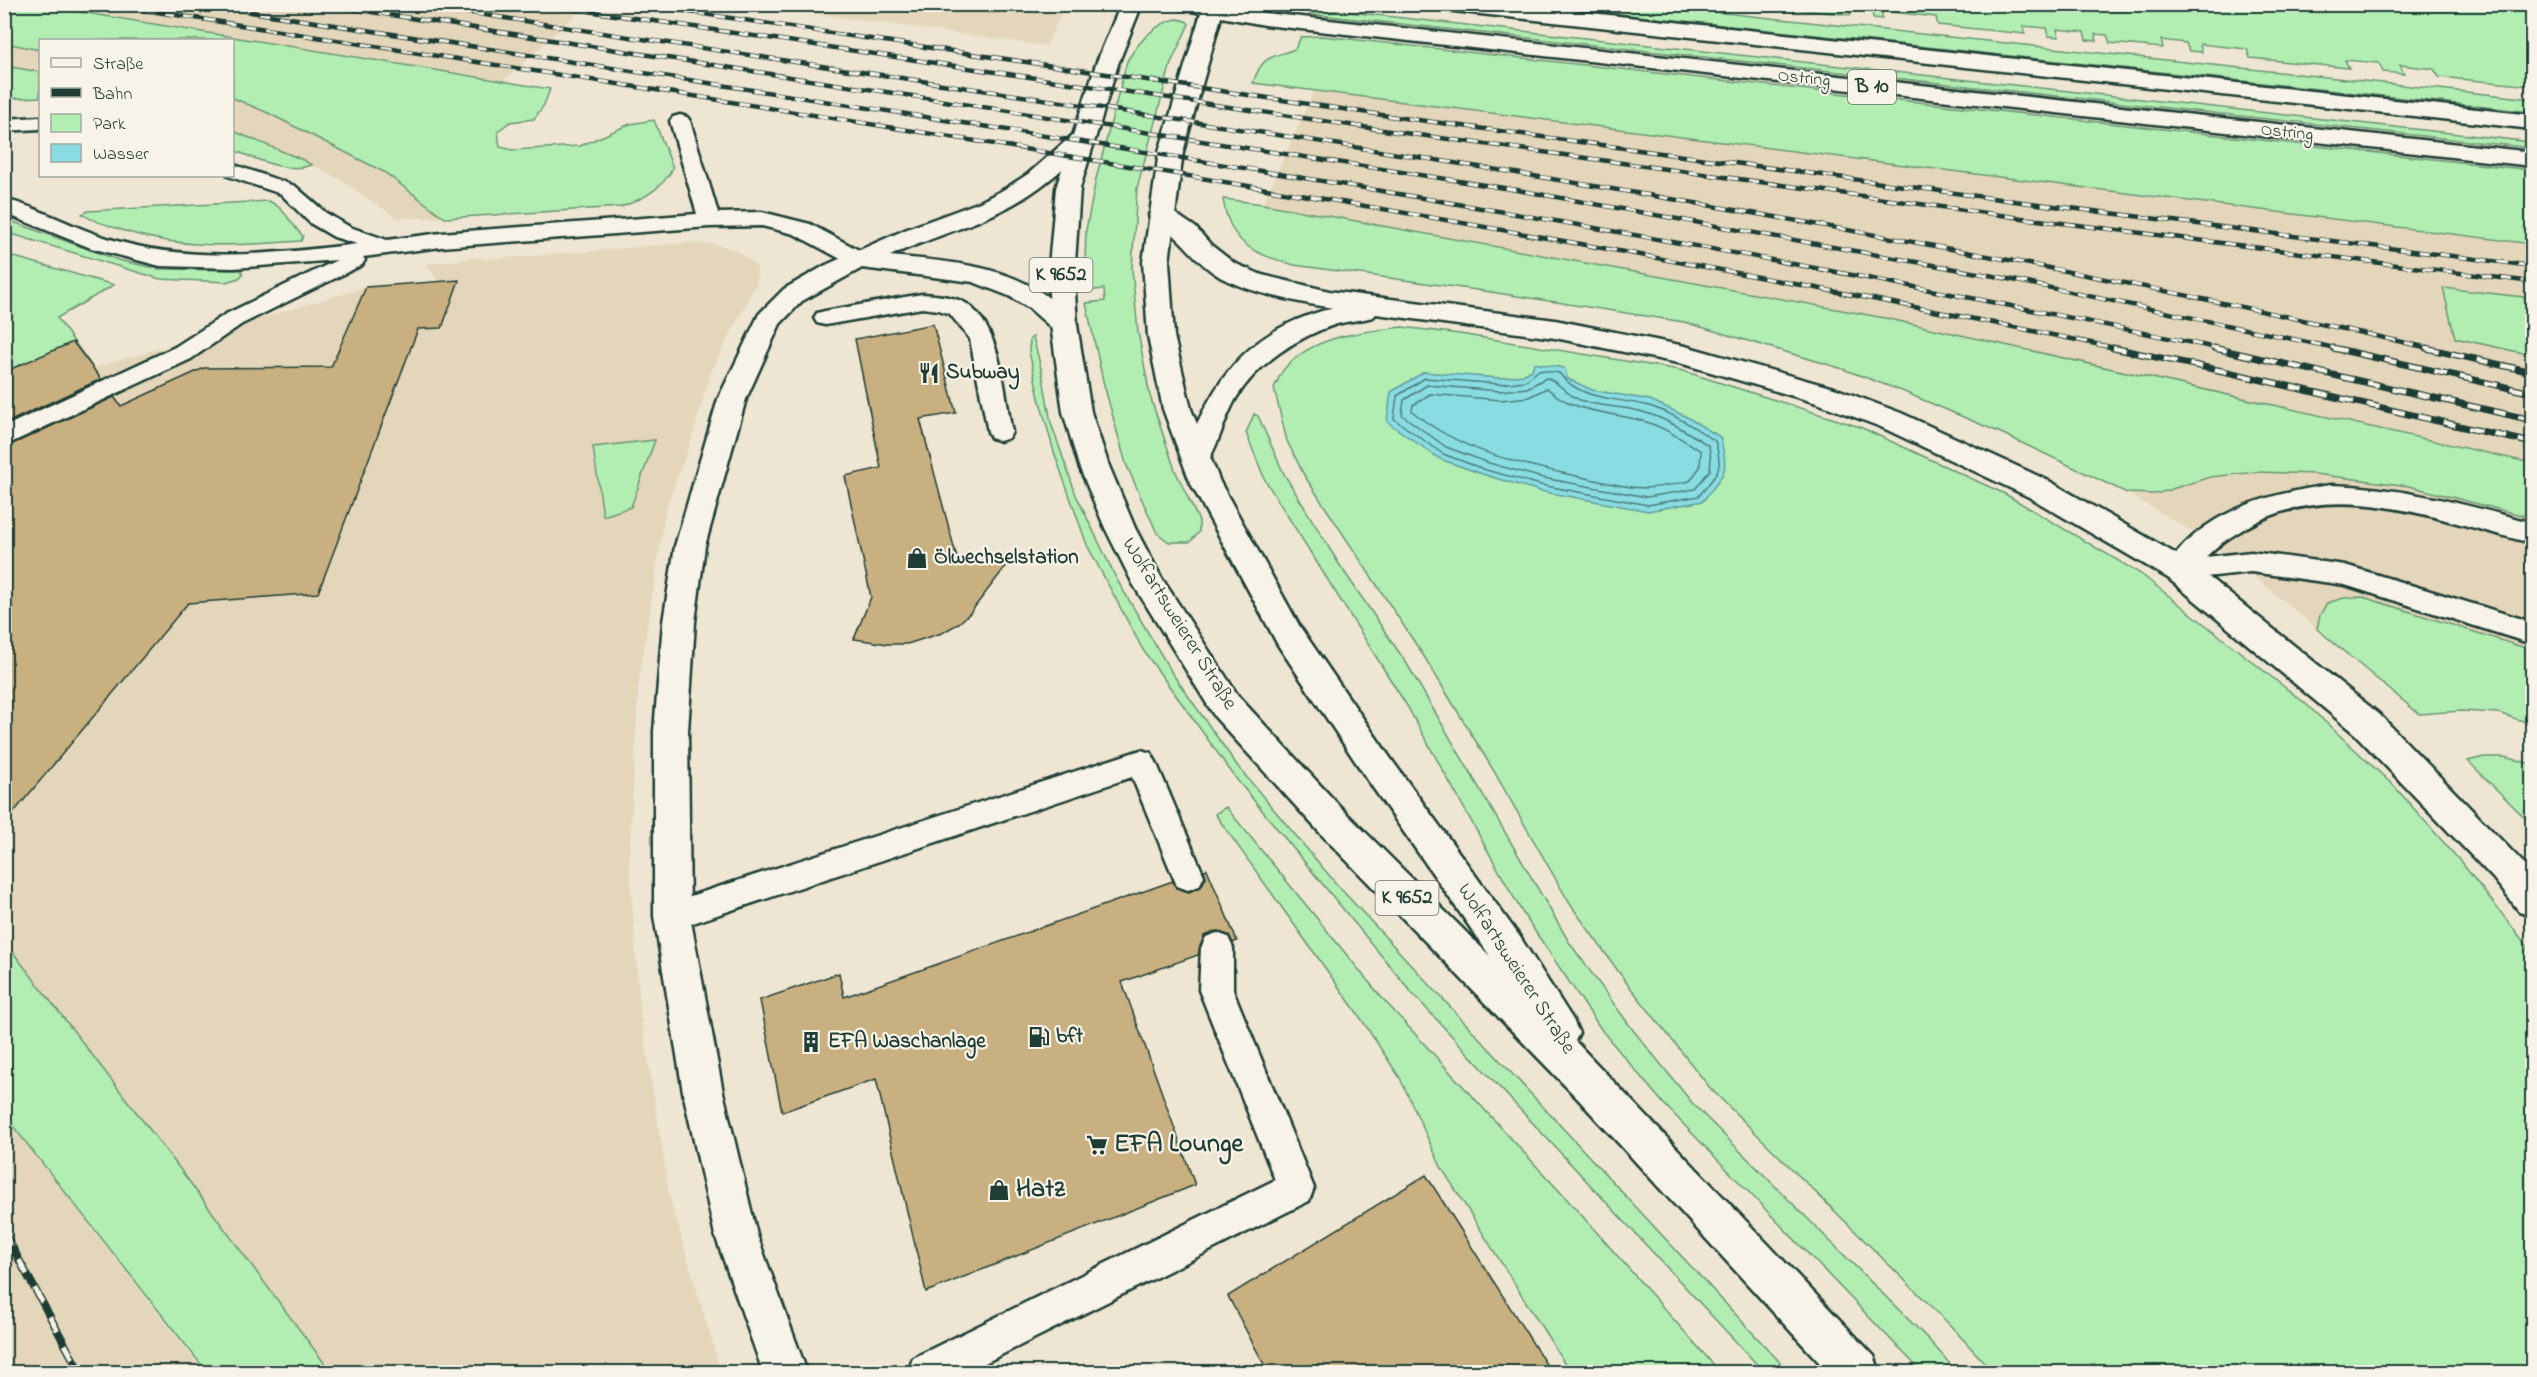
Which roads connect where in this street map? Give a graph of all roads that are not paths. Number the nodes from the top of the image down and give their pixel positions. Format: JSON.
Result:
{"nodes":[{"id":1,"x":1132,"y":4,"type":"edge"},
{"id":2,"x":1184,"y":4,"type":"edge"},
{"id":3,"x":1444,"y":4,"type":"edge"},
{"id":4,"x":1213,"y":8,"type":"edge"},
{"id":5,"x":680,"y":120,"type":"dead end"},
{"id":6,"x":2532,"y":122,"type":"edge"},
{"id":7,"x":39,"y":123,"type":"edge"},
{"id":8,"x":4,"y":125,"type":"edge"},
{"id":9,"x":1082,"y":139,"type":"junction"},
{"id":10,"x":2532,"y":159,"type":"edge"},
{"id":11,"x":234,"y":171,"type":"edge"},
{"id":12,"x":4,"y":205,"type":"edge"},
{"id":13,"x":1161,"y":215,"type":"junction"},
{"id":14,"x":710,"y":220,"type":"junction"},
{"id":15,"x":386,"y":245,"type":"junction"},
{"id":16,"x":860,"y":260,"type":"junction"},
{"id":17,"x":1425,"y":311,"type":"junction"},
{"id":18,"x":825,"y":318,"type":"dead end"},
{"id":19,"x":1064,"y":324,"type":"junction"},
{"id":20,"x":1000,"y":432,"type":"dead end"},
{"id":21,"x":4,"y":436,"type":"edge"},
{"id":22,"x":1197,"y":456,"type":"junction"},
{"id":23,"x":2532,"y":533,"type":"edge"},
{"id":24,"x":2179,"y":570,"type":"junction"},
{"id":25,"x":2532,"y":633,"type":"edge"},
{"id":26,"x":1188,"y":876,"type":"dead end"},
{"id":27,"x":2532,"y":899,"type":"edge"},
{"id":28,"x":672,"y":916,"type":"junction"},
{"id":29,"x":1217,"y":948,"type":"dead end"},
{"id":30,"x":1592,"y":1085,"type":"junction"},
{"id":31,"x":785,"y":1372,"type":"edge"},
{"id":32,"x":927,"y":1372,"type":"edge"},
{"id":33,"x":1858,"y":1372,"type":"edge"}],
"edges":[{"from":1,"to":9,"type":"main road","name":"Wolfartsweierer Straße","number":"K 9652"},
{"from":2,"to":4,"type":"main road","name":"Ostring","number":"B 10"},
{"from":3,"to":6,"type":"main road","name":"Ostring","number":"B 10"},
{"from":4,"to":10,"type":"main road","name":"Ostring","number":"B 10"},
{"from":4,"to":13,"type":"main road","name":"Wolfartsweierer Straße","number":"K 9652"},
{"from":5,"to":14,"type":"lane"},
{"from":7,"to":8,"type":"lane"},
{"from":9,"to":16,"type":"main road"},
{"from":9,"to":19,"type":"main road","name":"Wolfartsweierer Straße","number":"K 9652"},
{"from":11,"to":15,"type":"lane"},
{"from":12,"to":15,"type":"lane"},
{"from":13,"to":17,"type":"main road"},
{"from":13,"to":22,"type":"main road","name":"Wolfartsweierer Straße","number":"K 9652"},
{"from":14,"to":15,"type":"lane"},
{"from":14,"to":16,"type":"lane"},
{"from":15,"to":21,"type":"lane"},
{"from":16,"to":19,"type":"main road"},
{"from":16,"to":28,"type":"main road"},
{"from":17,"to":22,"type":"main road"},
{"from":17,"to":24,"type":"main road"},
{"from":18,"to":20,"type":"lane"},
{"from":19,"to":30,"type":"main road","name":"Wolfartsweierer Straße","number":"K 9652"},
{"from":22,"to":30,"type":"main road","name":"Wolfartsweierer Straße","number":"K 9652"},
{"from":23,"to":24,"type":"lane"},
{"from":24,"to":25,"type":"lane"},
{"from":24,"to":27,"type":"main road"},
{"from":26,"to":28,"type":"lane"},
{"from":28,"to":31,"type":"main road"},
{"from":29,"to":32,"type":"lane"},
{"from":30,"to":33,"type":"main road","name":"Wolfartsweierer Straße","number":"K 9652"}]}
